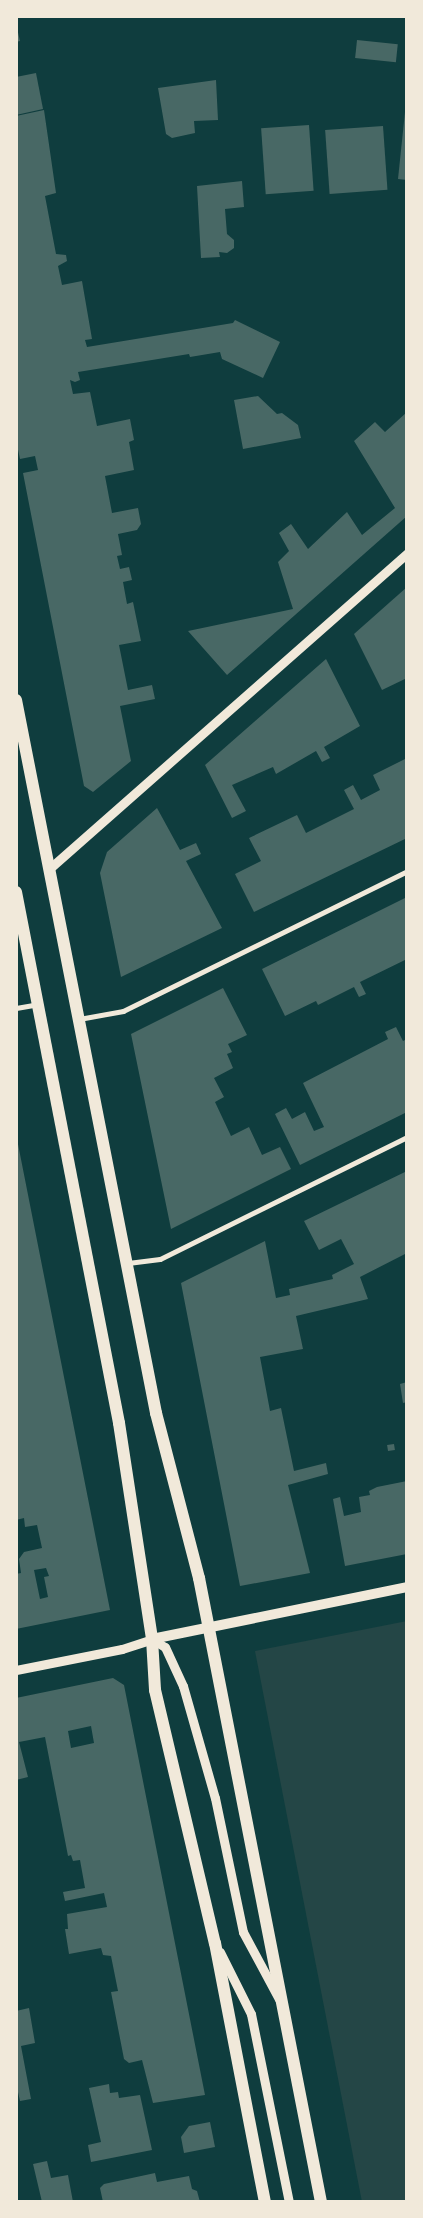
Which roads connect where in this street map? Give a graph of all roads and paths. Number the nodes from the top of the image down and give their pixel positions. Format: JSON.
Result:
{"nodes":[{"id":1,"x":407,"y":553,"type":"edge"},
{"id":2,"x":16,"y":700,"type":"edge"},
{"id":3,"x":49,"y":869,"type":"junction"},
{"id":4,"x":407,"y":871,"type":"edge"},
{"id":5,"x":16,"y":892,"type":"edge"},
{"id":6,"x":38,"y":1004,"type":"junction"},
{"id":7,"x":16,"y":1008,"type":"edge"},
{"id":8,"x":79,"y":1019,"type":"junction"},
{"id":9,"x":407,"y":1137,"type":"edge"},
{"id":10,"x":128,"y":1263,"type":"junction"},
{"id":11,"x":407,"y":1587,"type":"edge"},
{"id":12,"x":208,"y":1625,"type":"junction"},
{"id":13,"x":152,"y":1639,"type":"junction"},
{"id":14,"x":16,"y":1670,"type":"edge"},
{"id":15,"x":215,"y":1943,"type":"junction"},
{"id":16,"x":285,"y":2012,"type":"junction"},
{"id":17,"x":265,"y":2202,"type":"edge"},
{"id":18,"x":289,"y":2202,"type":"edge"},
{"id":19,"x":321,"y":2202,"type":"edge"}],
"edges":[{"from":1,"to":3,"type":"street"},
{"from":2,"to":3,"type":"main road"},
{"from":3,"to":8,"type":"main road"},
{"from":4,"to":8,"type":"street"},
{"from":5,"to":6,"type":"main road"},
{"from":6,"to":7,"type":"street"},
{"from":6,"to":13,"type":"main road"},
{"from":8,"to":10,"type":"main road"},
{"from":9,"to":10,"type":"street"},
{"from":10,"to":12,"type":"main road"},
{"from":11,"to":12,"type":"main road"},
{"from":12,"to":13,"type":"main road"},
{"from":12,"to":16,"type":"main road"},
{"from":13,"to":14,"type":"street"},
{"from":13,"to":15,"type":"main road"},
{"from":13,"to":16,"type":"street"},
{"from":15,"to":17,"type":"main road"},
{"from":15,"to":18,"type":"street"},
{"from":16,"to":19,"type":"main road"}]}
